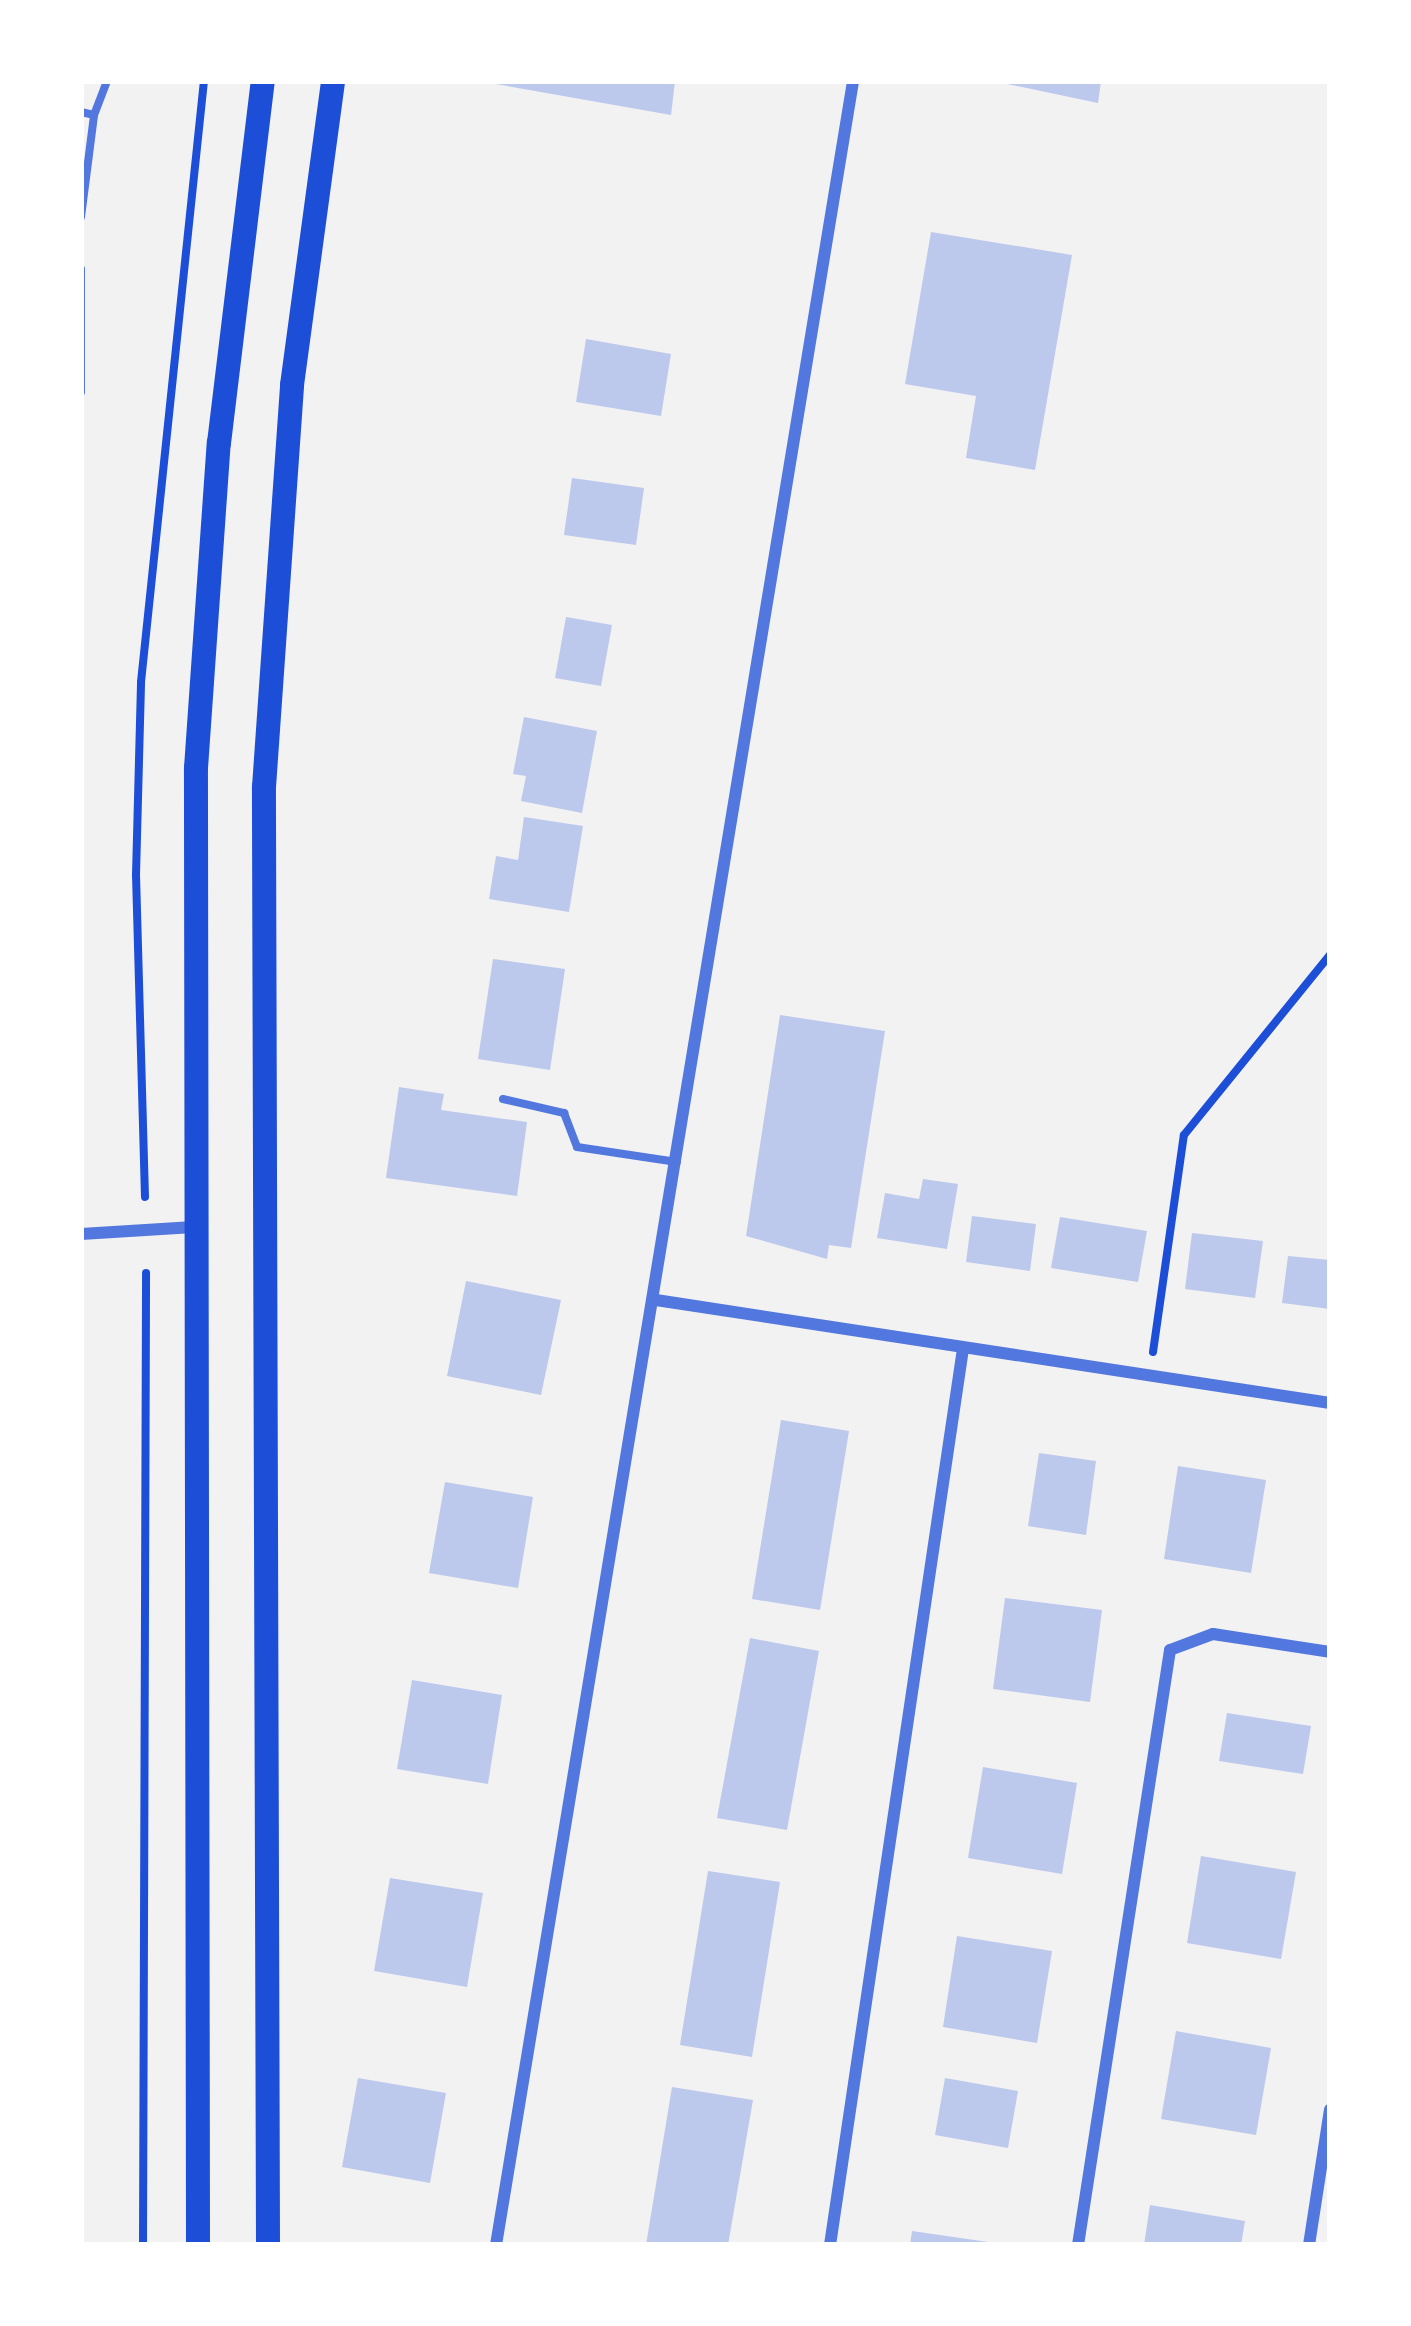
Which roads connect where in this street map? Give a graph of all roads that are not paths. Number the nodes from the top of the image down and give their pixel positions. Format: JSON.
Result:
{"nodes":[{"id":1,"x":107,"y":81,"type":"edge"},
{"id":2,"x":263,"y":81,"type":"edge"},
{"id":3,"x":333,"y":81,"type":"edge"},
{"id":4,"x":854,"y":81,"type":"edge"},
{"id":5,"x":81,"y":112,"type":"edge"},
{"id":6,"x":94,"y":115,"type":"junction"},
{"id":7,"x":81,"y":217,"type":"edge"},
{"id":8,"x":81,"y":268,"type":"edge"},
{"id":9,"x":81,"y":392,"type":"edge"},
{"id":10,"x":503,"y":1099,"type":"dead end"},
{"id":11,"x":678,"y":1162,"type":"junction"},
{"id":12,"x":194,"y":1227,"type":"junction"},
{"id":13,"x":81,"y":1234,"type":"edge"},
{"id":14,"x":656,"y":1300,"type":"junction"},
{"id":15,"x":963,"y":1349,"type":"junction"},
{"id":16,"x":1330,"y":1403,"type":"edge"},
{"id":17,"x":1330,"y":1652,"type":"edge"},
{"id":18,"x":1330,"y":2110,"type":"edge"},
{"id":19,"x":198,"y":2245,"type":"edge"},
{"id":20,"x":268,"y":2245,"type":"edge"},
{"id":21,"x":496,"y":2245,"type":"edge"},
{"id":22,"x":830,"y":2245,"type":"edge"},
{"id":23,"x":1078,"y":2245,"type":"edge"},
{"id":24,"x":1310,"y":2245,"type":"edge"}],
"edges":[{"from":1,"to":6,"type":"lane"},
{"from":2,"to":12,"type":"main road"},
{"from":3,"to":20,"type":"main road"},
{"from":4,"to":11,"type":"street"},
{"from":5,"to":6,"type":"lane"},
{"from":6,"to":7,"type":"lane"},
{"from":8,"to":9,"type":"lane"},
{"from":10,"to":11,"type":"lane"},
{"from":11,"to":14,"type":"street"},
{"from":12,"to":13,"type":"street"},
{"from":12,"to":19,"type":"main road"},
{"from":14,"to":15,"type":"street"},
{"from":14,"to":21,"type":"street"},
{"from":15,"to":16,"type":"street"},
{"from":15,"to":22,"type":"street"},
{"from":17,"to":23,"type":"street"},
{"from":18,"to":24,"type":"street"}]}
